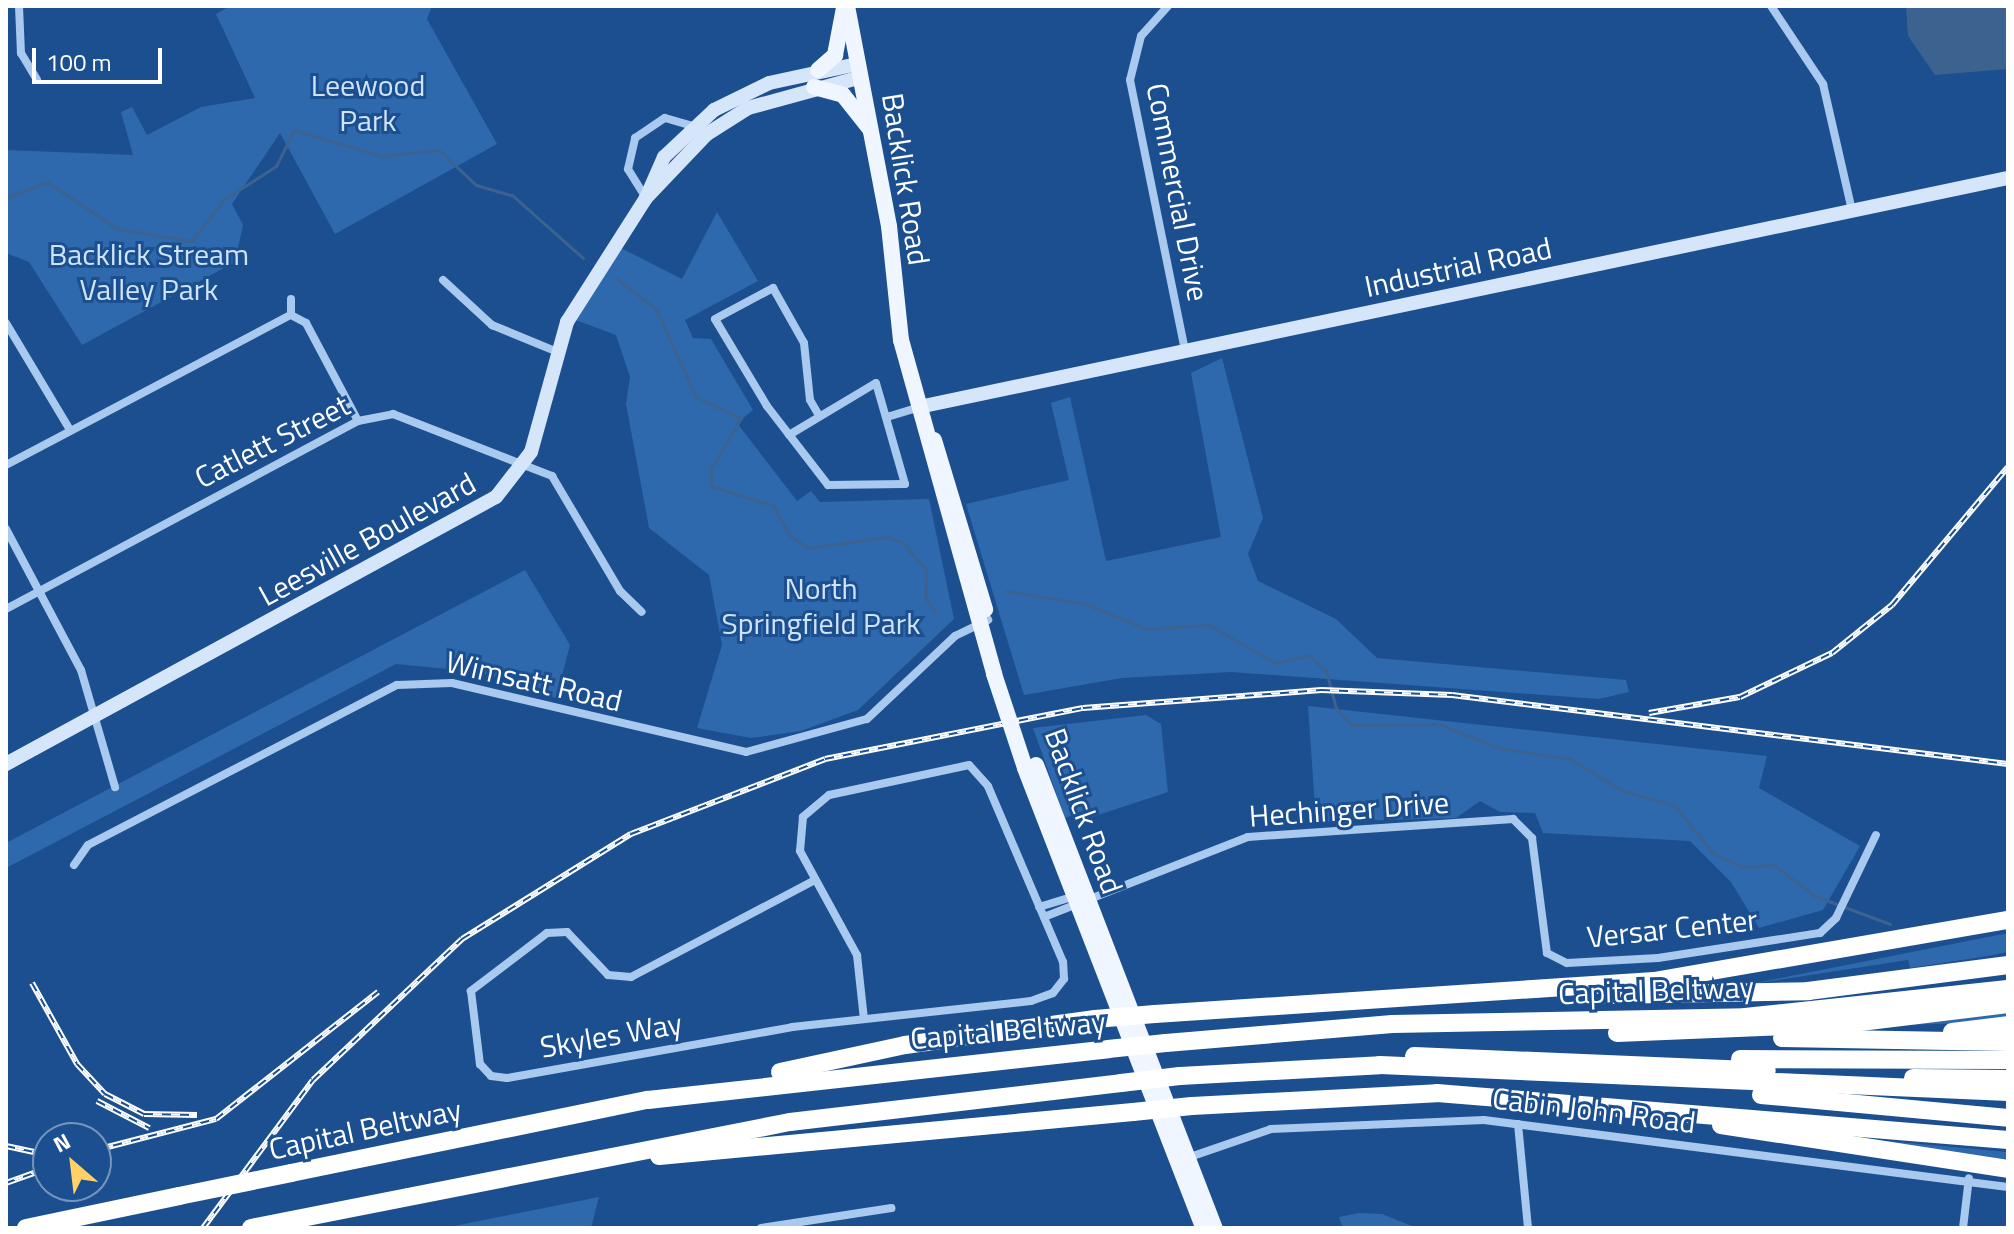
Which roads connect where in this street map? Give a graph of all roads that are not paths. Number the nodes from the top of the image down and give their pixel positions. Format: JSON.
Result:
{"nodes":[{"id":1,"x":19,"y":6,"type":"edge"},
{"id":2,"x":846,"y":6,"type":"edge"},
{"id":3,"x":1168,"y":6,"type":"edge"},
{"id":4,"x":1771,"y":6,"type":"edge"},
{"id":5,"x":860,"y":71,"type":"junction"},
{"id":6,"x":816,"y":79,"type":"junction"},
{"id":7,"x":37,"y":80,"type":"dead end"},
{"id":8,"x":694,"y":125,"type":"junction"},
{"id":9,"x":873,"y":133,"type":"junction"},
{"id":10,"x":707,"y":134,"type":"junction"},
{"id":11,"x":2008,"y":178,"type":"edge"},
{"id":12,"x":646,"y":198,"type":"junction"},
{"id":13,"x":1852,"y":211,"type":"junction"},
{"id":14,"x":443,"y":280,"type":"dead end"},
{"id":15,"x":291,"y":299,"type":"dead end"},
{"id":16,"x":291,"y":315,"type":"junction"},
{"id":17,"x":6,"y":323,"type":"edge"},
{"id":18,"x":555,"y":351,"type":"junction"},
{"id":19,"x":1185,"y":351,"type":"junction"},
{"id":20,"x":919,"y":407,"type":"junction"},
{"id":21,"x":818,"y":414,"type":"junction"},
{"id":22,"x":887,"y":417,"type":"junction"},
{"id":23,"x":358,"y":421,"type":"junction"},
{"id":24,"x":70,"y":430,"type":"junction"},
{"id":25,"x":789,"y":435,"type":"junction"},
{"id":26,"x":527,"y":461,"type":"junction"},
{"id":27,"x":6,"y":465,"type":"edge"},
{"id":28,"x":6,"y":529,"type":"edge"},
{"id":29,"x":39,"y":591,"type":"junction"},
{"id":30,"x":6,"y":609,"type":"edge"},
{"id":31,"x":642,"y":612,"type":"dead end"},
{"id":32,"x":983,"y":621,"type":"junction"},
{"id":33,"x":92,"y":718,"type":"junction"},
{"id":34,"x":6,"y":764,"type":"edge"},
{"id":35,"x":115,"y":787,"type":"dead end"},
{"id":36,"x":1481,"y":822,"type":"joint"},
{"id":37,"x":1876,"y":835,"type":"dead end"},
{"id":38,"x":74,"y":865,"type":"dead end"},
{"id":39,"x":815,"y":880,"type":"junction"},
{"id":40,"x":1076,"y":899,"type":"junction"},
{"id":41,"x":1039,"y":907,"type":"junction"},
{"id":42,"x":1044,"y":917,"type":"junction"},
{"id":43,"x":2008,"y":920,"type":"edge"},
{"id":44,"x":2008,"y":965,"type":"edge"},
{"id":45,"x":2008,"y":989,"type":"edge"},
{"id":46,"x":1505,"y":993,"type":"junction"},
{"id":47,"x":2008,"y":1004,"type":"edge"},
{"id":48,"x":864,"y":1019,"type":"junction"},
{"id":49,"x":2008,"y":1025,"type":"edge"},
{"id":50,"x":1659,"y":1033,"type":"junction"},
{"id":51,"x":1853,"y":1040,"type":"junction"},
{"id":52,"x":2008,"y":1042,"type":"edge"},
{"id":53,"x":1166,"y":1043,"type":"junction"},
{"id":54,"x":2008,"y":1060,"type":"edge"},
{"id":55,"x":1614,"y":1069,"type":"junction"},
{"id":56,"x":2008,"y":1079,"type":"edge"},
{"id":57,"x":2008,"y":1092,"type":"edge"},
{"id":58,"x":648,"y":1100,"type":"junction"},
{"id":59,"x":1556,"y":1101,"type":"junction"},
{"id":60,"x":2008,"y":1118,"type":"edge"},
{"id":61,"x":1518,"y":1124,"type":"junction"},
{"id":62,"x":2008,"y":1140,"type":"edge"},
{"id":63,"x":1183,"y":1159,"type":"junction"},
{"id":64,"x":2008,"y":1169,"type":"edge"},
{"id":65,"x":521,"y":1172,"type":"junction"},
{"id":66,"x":1969,"y":1178,"type":"junction"},
{"id":67,"x":2008,"y":1187,"type":"edge"},
{"id":68,"x":891,"y":1208,"type":"dead end"},
{"id":69,"x":814,"y":1224,"type":"edge"},
{"id":70,"x":26,"y":1228,"type":"edge"},
{"id":71,"x":252,"y":1228,"type":"edge"},
{"id":72,"x":761,"y":1228,"type":"edge"},
{"id":73,"x":1203,"y":1228,"type":"edge"},
{"id":74,"x":1215,"y":1228,"type":"edge"},
{"id":75,"x":1528,"y":1228,"type":"edge"},
{"id":76,"x":1963,"y":1228,"type":"edge"}],
"edges":[{"from":1,"to":7,"type":"street"},
{"from":2,"to":5,"type":"main road","name":"Backlick Road"},
{"from":2,"to":6,"type":"main road"},
{"from":3,"to":19,"type":"street","name":"Commercial Drive"},
{"from":4,"to":13,"type":"street"},
{"from":5,"to":6,"type":"street"},
{"from":5,"to":9,"type":"main road","name":"Backlick Road"},
{"from":6,"to":8,"type":"street"},
{"from":6,"to":9,"type":"main road"},
{"from":6,"to":10,"type":"street"},
{"from":8,"to":10,"type":"street"},
{"from":8,"to":12,"type":"street"},
{"from":8,"to":12,"type":"street"},
{"from":9,"to":20,"type":"main road","name":"Backlick Road"},
{"from":10,"to":12,"type":"street"},
{"from":11,"to":13,"type":"street","name":"Industrial Road"},
{"from":12,"to":18,"type":"street"},
{"from":13,"to":19,"type":"street","name":"Industrial Road"},
{"from":14,"to":18,"type":"street"},
{"from":15,"to":16,"type":"street"},
{"from":16,"to":23,"type":"street"},
{"from":16,"to":24,"type":"street"},
{"from":17,"to":24,"type":"street"},
{"from":18,"to":26,"type":"street"},
{"from":19,"to":20,"type":"street","name":"Industrial Road"},
{"from":20,"to":22,"type":"street"},
{"from":20,"to":32,"type":"main road","name":"Backlick Road"},
{"from":21,"to":22,"type":"street"},
{"from":21,"to":25,"type":"street"},
{"from":21,"to":25,"type":"street"},
{"from":22,"to":25,"type":"street"},
{"from":23,"to":26,"type":"street","name":"Catlett Street"},
{"from":23,"to":29,"type":"street","name":"Catlett Street"},
{"from":24,"to":27,"type":"street"},
{"from":26,"to":31,"type":"street","name":"Catlett Street"},
{"from":26,"to":33,"type":"street","name":"Leesville Boulevard"},
{"from":28,"to":29,"type":"street"},
{"from":29,"to":30,"type":"street","name":"Catlett Street"},
{"from":29,"to":33,"type":"street"},
{"from":32,"to":38,"type":"street","name":"Wimsatt Road"},
{"from":32,"to":40,"type":"main road","name":"Backlick Road"},
{"from":33,"to":34,"type":"street","name":"Leesville Boulevard"},
{"from":33,"to":35,"type":"street"},
{"from":36,"to":37,"type":"street","name":"Versar Center"},
{"from":36,"to":40,"type":"street","name":"Hechinger Drive"},
{"from":39,"to":41,"type":"street"},
{"from":39,"to":48,"type":"street"},
{"from":39,"to":48,"type":"street","name":"Skyles Way"},
{"from":40,"to":41,"type":"street"},
{"from":40,"to":42,"type":"street"},
{"from":40,"to":63,"type":"main road","name":"Backlick Road"},
{"from":41,"to":42,"type":"street"},
{"from":42,"to":48,"type":"street","name":"Skyles Way"},
{"from":43,"to":46,"type":"highway"},
{"from":44,"to":46,"type":"highway"},
{"from":45,"to":53,"type":"highway","name":"Capital Beltway"},
{"from":46,"to":58,"type":"highway","bridge":true},
{"from":47,"to":50,"type":"highway"},
{"from":49,"to":51,"type":"highway"},
{"from":50,"to":51,"type":"highway"},
{"from":50,"to":53,"type":"highway"},
{"from":51,"to":52,"type":"highway"},
{"from":53,"to":58,"type":"highway","name":"Capital Beltway","bridge":true},
{"from":54,"to":55,"type":"highway"},
{"from":55,"to":56,"type":"highway"},
{"from":55,"to":57,"type":"highway","name":"Capital Beltway"},
{"from":55,"to":60,"type":"highway"},
{"from":55,"to":65,"type":"highway","name":"Capital Beltway","bridge":true},
{"from":58,"to":70,"type":"highway","name":"Capital Beltway","bridge":true},
{"from":59,"to":62,"type":"highway"},
{"from":59,"to":64,"type":"highway"},
{"from":59,"to":65,"type":"highway","bridge":true},
{"from":61,"to":63,"type":"street","name":"Cabin John Road"},
{"from":61,"to":66,"type":"street","name":"Cabin John Road"},
{"from":61,"to":75,"type":"street"},
{"from":63,"to":73,"type":"main road","name":"Backlick Road"},
{"from":63,"to":74,"type":"main road","name":"Backlick Road"},
{"from":65,"to":71,"type":"highway","name":"Capital Beltway"},
{"from":66,"to":67,"type":"street","name":"Cabin John Road"},
{"from":66,"to":76,"type":"street"},
{"from":68,"to":69,"type":"street"},
{"from":69,"to":72,"type":"street"}]}
